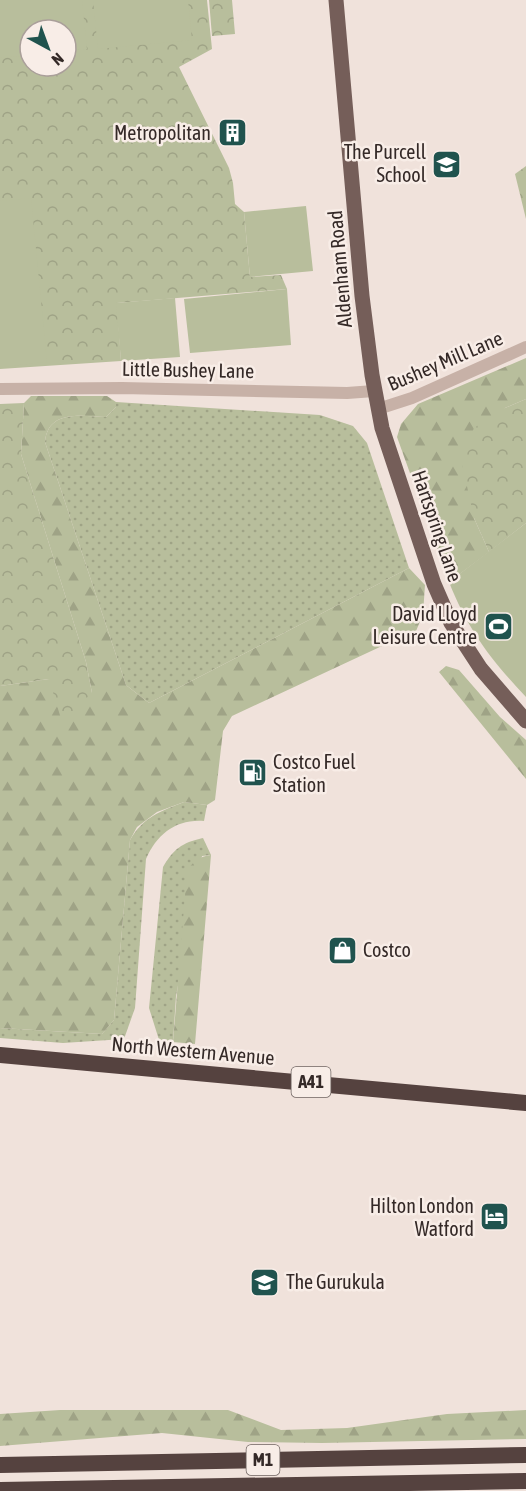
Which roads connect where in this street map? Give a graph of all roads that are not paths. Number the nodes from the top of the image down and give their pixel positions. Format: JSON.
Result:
{"nodes":[{"id":1,"x":336,"y":0,"type":"edge"},
{"id":2,"x":526,"y":347,"type":"edge"},
{"id":3,"x":0,"y":389,"type":"edge"},
{"id":4,"x":374,"y":391,"type":"junction"},
{"id":5,"x":378,"y":409,"type":"junction"},
{"id":6,"x":526,"y":721,"type":"edge"},
{"id":7,"x":0,"y":1055,"type":"edge"},
{"id":8,"x":526,"y":1103,"type":"edge"},
{"id":9,"x":526,"y":1455,"type":"edge"},
{"id":10,"x":0,"y":1465,"type":"edge"},
{"id":11,"x":526,"y":1481,"type":"edge"},
{"id":12,"x":0,"y":1490,"type":"edge"}],
"edges":[{"from":1,"to":4,"type":"main road","name":"Aldenham Road"},
{"from":2,"to":5,"type":"street","name":"Bushey Mill Lane"},
{"from":3,"to":4,"type":"street","name":"Little Bushey Lane"},
{"from":4,"to":5,"type":"main road","name":"Hartspring Lane"},
{"from":5,"to":6,"type":"main road","name":"Hartspring Lane"},
{"from":7,"to":8,"type":"highway","name":"North Western Avenue","number":"A41"},
{"from":9,"to":10,"type":"highway","number":"M1"},
{"from":11,"to":12,"type":"highway","number":"M1"}]}
